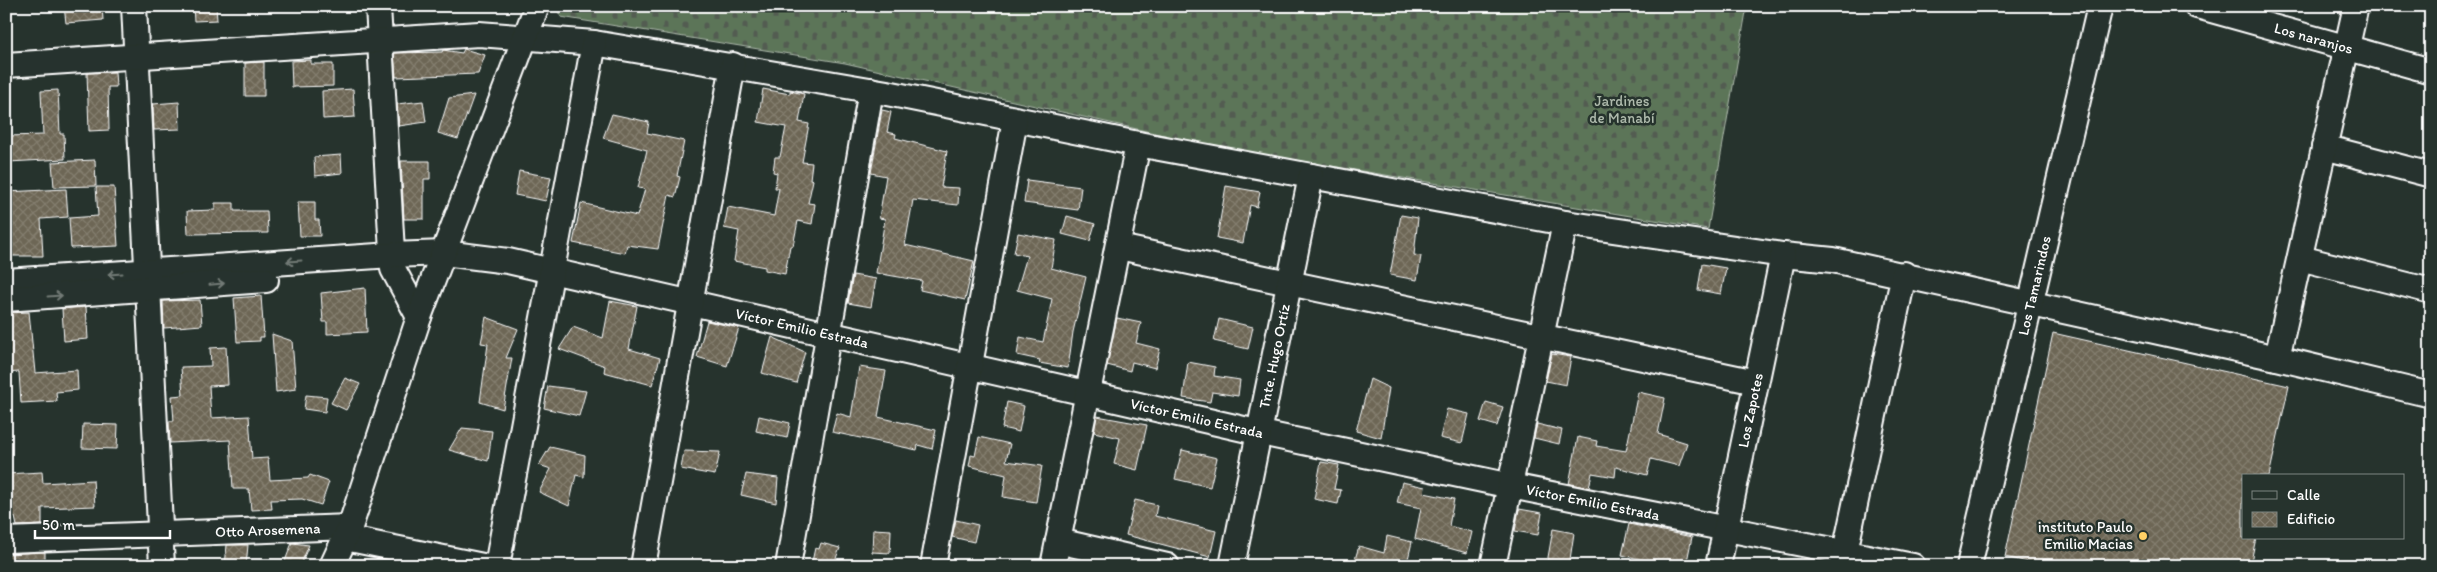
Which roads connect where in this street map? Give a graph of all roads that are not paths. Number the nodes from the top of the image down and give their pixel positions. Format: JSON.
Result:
{"nodes":[{"id":1,"x":134,"y":6,"type":"edge"},
{"id":2,"x":378,"y":6,"type":"edge"},
{"id":3,"x":537,"y":6,"type":"edge"},
{"id":4,"x":2100,"y":6,"type":"edge"},
{"id":5,"x":2197,"y":6,"type":"edge"},
{"id":6,"x":2356,"y":6,"type":"edge"},
{"id":7,"x":525,"y":36,"type":"junction"},
{"id":8,"x":380,"y":40,"type":"junction"},
{"id":9,"x":594,"y":43,"type":"junction"},
{"id":10,"x":2347,"y":48,"type":"junction"},
{"id":11,"x":137,"y":56,"type":"junction"},
{"id":12,"x":6,"y":65,"type":"edge"},
{"id":13,"x":733,"y":65,"type":"junction"},
{"id":14,"x":2431,"y":71,"type":"edge"},
{"id":15,"x":871,"y":90,"type":"junction"},
{"id":16,"x":1016,"y":120,"type":"junction"},
{"id":17,"x":1138,"y":144,"type":"junction"},
{"id":18,"x":2324,"y":147,"type":"junction"},
{"id":19,"x":2431,"y":175,"type":"edge"},
{"id":20,"x":1311,"y":176,"type":"junction"},
{"id":21,"x":1565,"y":223,"type":"junction"},
{"id":22,"x":1119,"y":247,"type":"junction"},
{"id":23,"x":1783,"y":255,"type":"junction"},
{"id":24,"x":442,"y":257,"type":"junction"},
{"id":25,"x":2300,"y":258,"type":"junction"},
{"id":26,"x":392,"y":262,"type":"junction"},
{"id":27,"x":553,"y":270,"type":"junction"},
{"id":28,"x":1904,"y":274,"type":"junction"},
{"id":29,"x":6,"y":280,"type":"edge"},
{"id":30,"x":148,"y":280,"type":"junction"},
{"id":31,"x":1290,"y":284,"type":"junction"},
{"id":32,"x":2431,"y":291,"type":"edge"},
{"id":33,"x":6,"y":299,"type":"edge"},
{"id":34,"x":2031,"y":302,"type":"junction"},
{"id":35,"x":690,"y":303,"type":"junction"},
{"id":36,"x":419,"y":317,"type":"junction"},
{"id":37,"x":829,"y":336,"type":"junction"},
{"id":38,"x":1541,"y":337,"type":"junction"},
{"id":39,"x":2277,"y":358,"type":"junction"},
{"id":40,"x":971,"y":367,"type":"junction"},
{"id":41,"x":1756,"y":382,"type":"junction"},
{"id":42,"x":1089,"y":394,"type":"junction"},
{"id":43,"x":2431,"y":395,"type":"edge"},
{"id":44,"x":1261,"y":433,"type":"junction"},
{"id":45,"x":1510,"y":486,"type":"junction"},
{"id":46,"x":1726,"y":529,"type":"junction"},
{"id":47,"x":348,"y":532,"type":"junction"},
{"id":48,"x":161,"y":534,"type":"junction"},
{"id":49,"x":6,"y":540,"type":"edge"},
{"id":50,"x":1058,"y":541,"type":"junction"},
{"id":51,"x":1843,"y":559,"type":"edge"},
{"id":52,"x":162,"y":566,"type":"edge"},
{"id":53,"x":332,"y":566,"type":"edge"},
{"id":54,"x":484,"y":566,"type":"edge"},
{"id":55,"x":497,"y":566,"type":"edge"},
{"id":56,"x":643,"y":566,"type":"edge"},
{"id":57,"x":788,"y":566,"type":"edge"},
{"id":58,"x":933,"y":566,"type":"edge"},
{"id":59,"x":1053,"y":566,"type":"edge"},
{"id":60,"x":1167,"y":566,"type":"edge"},
{"id":61,"x":1232,"y":566,"type":"edge"},
{"id":62,"x":1493,"y":566,"type":"edge"},
{"id":63,"x":1718,"y":566,"type":"edge"},
{"id":64,"x":1913,"y":566,"type":"edge"},
{"id":65,"x":1969,"y":566,"type":"edge"}],
"edges":[{"from":1,"to":11,"type":"street"},
{"from":2,"to":8,"type":"street"},
{"from":3,"to":7,"type":"street"},
{"from":4,"to":34,"type":"street","name":"Los Tamarindos"},
{"from":5,"to":10,"type":"street","name":"Los naranjos"},
{"from":6,"to":10,"type":"street"},
{"from":7,"to":8,"type":"street"},
{"from":7,"to":9,"type":"street"},
{"from":7,"to":24,"type":"street"},
{"from":8,"to":11,"type":"street"},
{"from":8,"to":26,"type":"street"},
{"from":9,"to":13,"type":"street"},
{"from":9,"to":27,"type":"street"},
{"from":10,"to":14,"type":"street","name":"Los naranjos"},
{"from":10,"to":18,"type":"street"},
{"from":11,"to":12,"type":"street"},
{"from":11,"to":30,"type":"street"},
{"from":13,"to":15,"type":"street"},
{"from":13,"to":35,"type":"street"},
{"from":15,"to":16,"type":"street"},
{"from":15,"to":37,"type":"street"},
{"from":16,"to":17,"type":"street"},
{"from":16,"to":40,"type":"street"},
{"from":17,"to":20,"type":"street"},
{"from":17,"to":22,"type":"street"},
{"from":18,"to":19,"type":"street"},
{"from":18,"to":25,"type":"street"},
{"from":20,"to":21,"type":"street"},
{"from":20,"to":31,"type":"street","name":"Tnte. Hugo Ortíz"},
{"from":21,"to":23,"type":"street"},
{"from":21,"to":38,"type":"street"},
{"from":22,"to":31,"type":"street"},
{"from":22,"to":42,"type":"street"},
{"from":23,"to":28,"type":"street"},
{"from":23,"to":41,"type":"street","name":"Los Zapotes"},
{"from":24,"to":26,"type":"street","name":"Víctor Emilio Estrada"},
{"from":24,"to":27,"type":"street","name":"Víctor Emilio Estrada"},
{"from":24,"to":36,"type":"street"},
{"from":25,"to":32,"type":"street"},
{"from":25,"to":39,"type":"street"},
{"from":26,"to":30,"type":"street","name":"Víctor Emilio Estrada"},
{"from":26,"to":36,"type":"street"},
{"from":27,"to":35,"type":"street","name":"Víctor Emilio Estrada"},
{"from":27,"to":55,"type":"street"},
{"from":28,"to":34,"type":"street"},
{"from":28,"to":51,"type":"street"},
{"from":30,"to":29,"type":"street","one_way":true},
{"from":33,"to":30,"type":"street","one_way":true},
{"from":30,"to":48,"type":"street"},
{"from":31,"to":38,"type":"street"},
{"from":31,"to":44,"type":"street","name":"Tnte. Hugo Ortíz"},
{"from":34,"to":39,"type":"street"},
{"from":34,"to":65,"type":"street","name":"Los Tamarindos"},
{"from":35,"to":37,"type":"street","name":"Víctor Emilio Estrada"},
{"from":35,"to":56,"type":"street"},
{"from":36,"to":47,"type":"street"},
{"from":37,"to":40,"type":"street","name":"Víctor Emilio Estrada"},
{"from":37,"to":57,"type":"street"},
{"from":38,"to":41,"type":"street"},
{"from":38,"to":45,"type":"street"},
{"from":39,"to":43,"type":"street"},
{"from":40,"to":42,"type":"street","name":"Víctor Emilio Estrada"},
{"from":40,"to":58,"type":"street"},
{"from":41,"to":46,"type":"street","name":"Los Zapotes"},
{"from":42,"to":44,"type":"street","name":"Víctor Emilio Estrada"},
{"from":42,"to":50,"type":"street"},
{"from":44,"to":45,"type":"street","name":"Víctor Emilio Estrada"},
{"from":44,"to":61,"type":"street","name":"Tnte. Hugo Ortíz"},
{"from":45,"to":46,"type":"street","name":"Víctor Emilio Estrada"},
{"from":45,"to":62,"type":"street"},
{"from":46,"to":51,"type":"street","name":"Víctor Emilio Estrada"},
{"from":46,"to":63,"type":"street","name":"Los Zapotes"},
{"from":47,"to":48,"type":"street","name":"Otto Arosemena"},
{"from":47,"to":53,"type":"street"},
{"from":47,"to":54,"type":"street","name":"Otto Arosemena"},
{"from":48,"to":49,"type":"street","name":"Otto Arosemena"},
{"from":48,"to":52,"type":"street"},
{"from":50,"to":59,"type":"street"},
{"from":50,"to":60,"type":"street"},
{"from":51,"to":64,"type":"street","name":"Víctor Emilio Estrada"}]}
